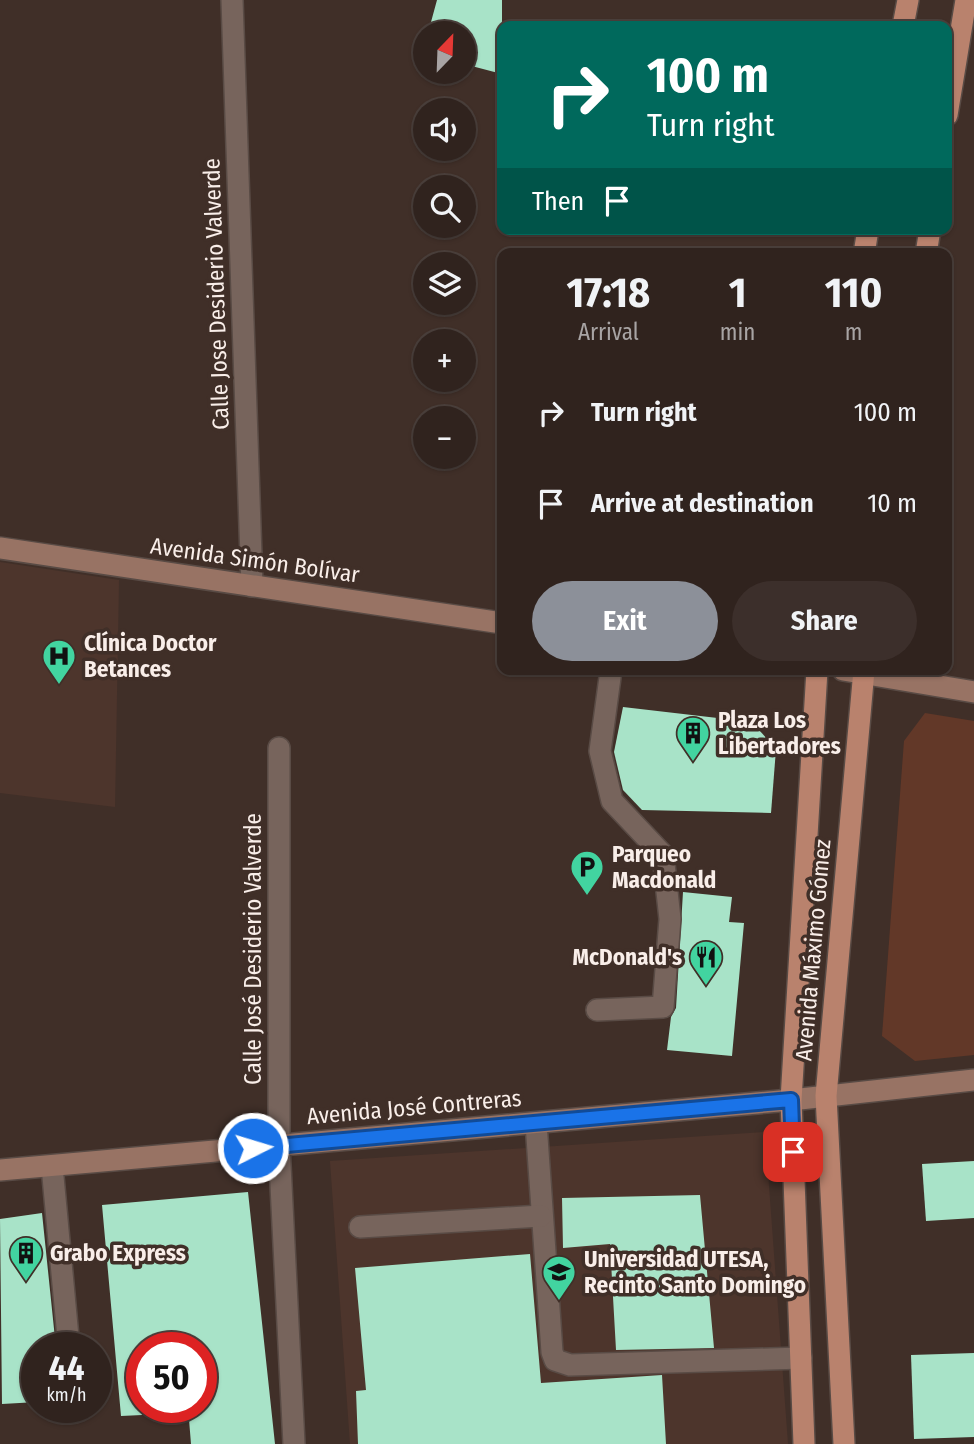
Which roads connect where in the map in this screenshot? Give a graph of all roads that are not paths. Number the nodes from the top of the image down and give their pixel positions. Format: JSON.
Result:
{"nodes":[{"id":1,"x":232,"y":0,"type":"edge"},
{"id":2,"x":908,"y":0,"type":"edge"},
{"id":3,"x":966,"y":0,"type":"edge"},
{"id":4,"x":904,"y":21,"type":"edge"},
{"id":5,"x":952,"y":85,"type":"edge"},
{"id":6,"x":0,"y":548,"type":"edge"},
{"id":7,"x":252,"y":586,"type":"junction"},
{"id":8,"x":497,"y":622,"type":"edge"},
{"id":9,"x":610,"y":675,"type":"edge"},
{"id":10,"x":817,"y":675,"type":"edge"},
{"id":11,"x":857,"y":675,"type":"edge"},
{"id":12,"x":879,"y":675,"type":"edge"},
{"id":13,"x":974,"y":692,"type":"edge"},
{"id":14,"x":279,"y":748,"type":"dead end"},
{"id":15,"x":597,"y":1010,"type":"dead end"},
{"id":16,"x":974,"y":1080,"type":"edge"},
{"id":17,"x":826,"y":1096,"type":"junction"},
{"id":18,"x":791,"y":1100,"type":"junction"},
{"id":19,"x":536,"y":1123,"type":"junction"},
{"id":20,"x":279,"y":1146,"type":"junction"},
{"id":21,"x":52,"y":1166,"type":"junction"},
{"id":22,"x":0,"y":1170,"type":"edge"},
{"id":23,"x":541,"y":1216,"type":"junction"},
{"id":24,"x":359,"y":1227,"type":"dead end"},
{"id":25,"x":68,"y":1332,"type":"edge"},
{"id":26,"x":801,"y":1358,"type":"junction"},
{"id":27,"x":294,"y":1444,"type":"edge"},
{"id":28,"x":804,"y":1444,"type":"edge"},
{"id":29,"x":844,"y":1444,"type":"edge"}],
"edges":[{"from":1,"to":7,"type":"street","name":"Calle Jose Desiderio Valverde"},
{"from":2,"to":4,"type":"main road"},
{"from":3,"to":5,"type":"main road"},
{"from":6,"to":7,"type":"main road","name":"Avenida Simón Bolívar"},
{"from":7,"to":8,"type":"main road","name":"Avenida Simón Bolívar"},
{"from":9,"to":15,"type":"street"},
{"from":10,"to":18,"type":"main road","name":"Avenida Máximo Gómez"},
{"from":11,"to":17,"type":"main road","name":"Avenida Máximo Gómez"},
{"from":12,"to":13,"type":"main road"},
{"from":14,"to":20,"type":"street","name":"Calle José Desiderio Valverde"},
{"from":16,"to":17,"type":"main road"},
{"from":17,"to":18,"type":"main road","name":"Avenida José Contreras"},
{"from":17,"to":29,"type":"main road","name":"Avenida Máximo Gómez"},
{"from":18,"to":19,"type":"main road","name":"Avenida José Contreras"},
{"from":18,"to":26,"type":"main road","name":"Avenida Máximo Gómez"},
{"from":19,"to":20,"type":"main road","name":"Avenida José Contreras"},
{"from":19,"to":23,"type":"street"},
{"from":20,"to":21,"type":"main road","name":"Avenida José Contreras"},
{"from":20,"to":27,"type":"street","name":"Calle José Desiderio Valverde"},
{"from":21,"to":22,"type":"main road","name":"Avenida José Contreras"},
{"from":21,"to":25,"type":"street"},
{"from":23,"to":24,"type":"street"},
{"from":23,"to":26,"type":"street"},
{"from":26,"to":28,"type":"main road","name":"Avenida Máximo Gómez"}]}
